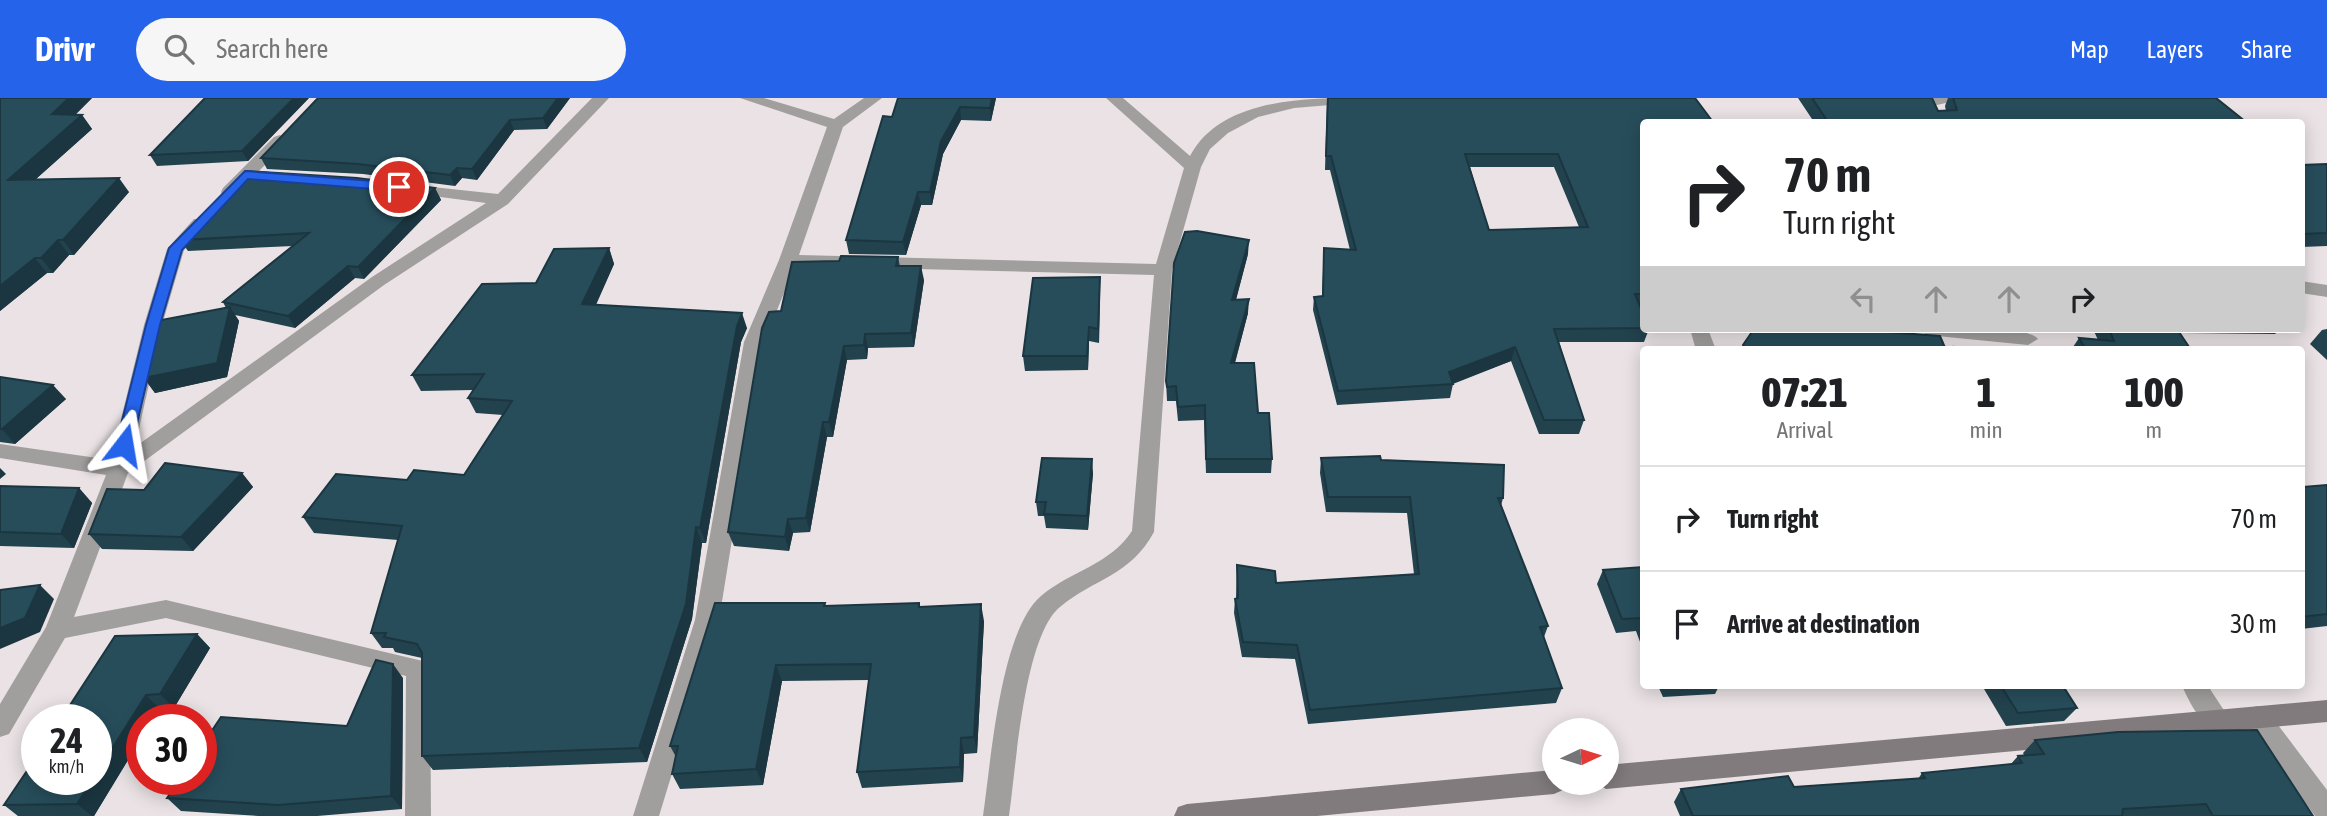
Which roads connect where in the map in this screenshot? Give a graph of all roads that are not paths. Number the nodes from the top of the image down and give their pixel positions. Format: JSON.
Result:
{"nodes":[{"id":1,"x":601,"y":98,"type":"edge"},
{"id":2,"x":748,"y":98,"type":"edge"},
{"id":3,"x":874,"y":98,"type":"edge"},
{"id":4,"x":1114,"y":98,"type":"edge"},
{"id":5,"x":1354,"y":98,"type":"edge"},
{"id":6,"x":1910,"y":98,"type":"edge"},
{"id":7,"x":1951,"y":98,"type":"edge"},
{"id":8,"x":1933,"y":104,"type":"edge"},
{"id":9,"x":836,"y":125,"type":"junction"},
{"id":10,"x":293,"y":127,"type":"edge"},
{"id":11,"x":1193,"y":167,"type":"junction"},
{"id":12,"x":245,"y":175,"type":"junction"},
{"id":13,"x":272,"y":177,"type":"edge"},
{"id":14,"x":386,"y":185,"type":"edge"},
{"id":15,"x":502,"y":200,"type":"junction"},
{"id":16,"x":788,"y":260,"type":"junction"},
{"id":17,"x":1163,"y":270,"type":"junction"},
{"id":18,"x":2305,"y":287,"type":"edge"},
{"id":19,"x":2327,"y":290,"type":"edge"},
{"id":20,"x":1967,"y":333,"type":"edge"},
{"id":21,"x":2028,"y":339,"type":"edge"},
{"id":22,"x":0,"y":451,"type":"edge"},
{"id":23,"x":118,"y":469,"type":"junction"},
{"id":24,"x":57,"y":630,"type":"junction"},
{"id":25,"x":2196,"y":689,"type":"edge"},
{"id":26,"x":2327,"y":711,"type":"edge"},
{"id":27,"x":2258,"y":717,"type":"junction"},
{"id":28,"x":2218,"y":720,"type":"junction"},
{"id":29,"x":0,"y":726,"type":"edge"},
{"id":30,"x":1619,"y":776,"type":"edge"},
{"id":31,"x":1542,"y":783,"type":"edge"},
{"id":32,"x":2327,"y":811,"type":"edge"},
{"id":33,"x":418,"y":816,"type":"edge"},
{"id":34,"x":646,"y":816,"type":"edge"},
{"id":35,"x":996,"y":816,"type":"edge"},
{"id":36,"x":1187,"y":816,"type":"edge"}],
"edges":[{"from":1,"to":15,"type":"street"},
{"from":2,"to":9,"type":"street"},
{"from":3,"to":9,"type":"street"},
{"from":4,"to":11,"type":"street"},
{"from":5,"to":11,"type":"street"},
{"from":6,"to":8,"type":"street"},
{"from":7,"to":8,"type":"street"},
{"from":9,"to":16,"type":"street"},
{"from":10,"to":12,"type":"street"},
{"from":11,"to":17,"type":"street"},
{"from":12,"to":13,"type":"street"},
{"from":12,"to":23,"type":"street"},
{"from":14,"to":15,"type":"street"},
{"from":15,"to":23,"type":"street"},
{"from":16,"to":17,"type":"street"},
{"from":16,"to":34,"type":"street"},
{"from":17,"to":35,"type":"street"},
{"from":18,"to":19,"type":"street"},
{"from":20,"to":21,"type":"street"},
{"from":22,"to":23,"type":"street"},
{"from":23,"to":24,"type":"street"},
{"from":24,"to":29,"type":"street"},
{"from":24,"to":33,"type":"street"},
{"from":25,"to":28,"type":"street"},
{"from":26,"to":27,"type":"main road"},
{"from":27,"to":28,"type":"main road"},
{"from":27,"to":32,"type":"street"},
{"from":28,"to":30,"type":"main road"},
{"from":31,"to":36,"type":"main road"}]}
